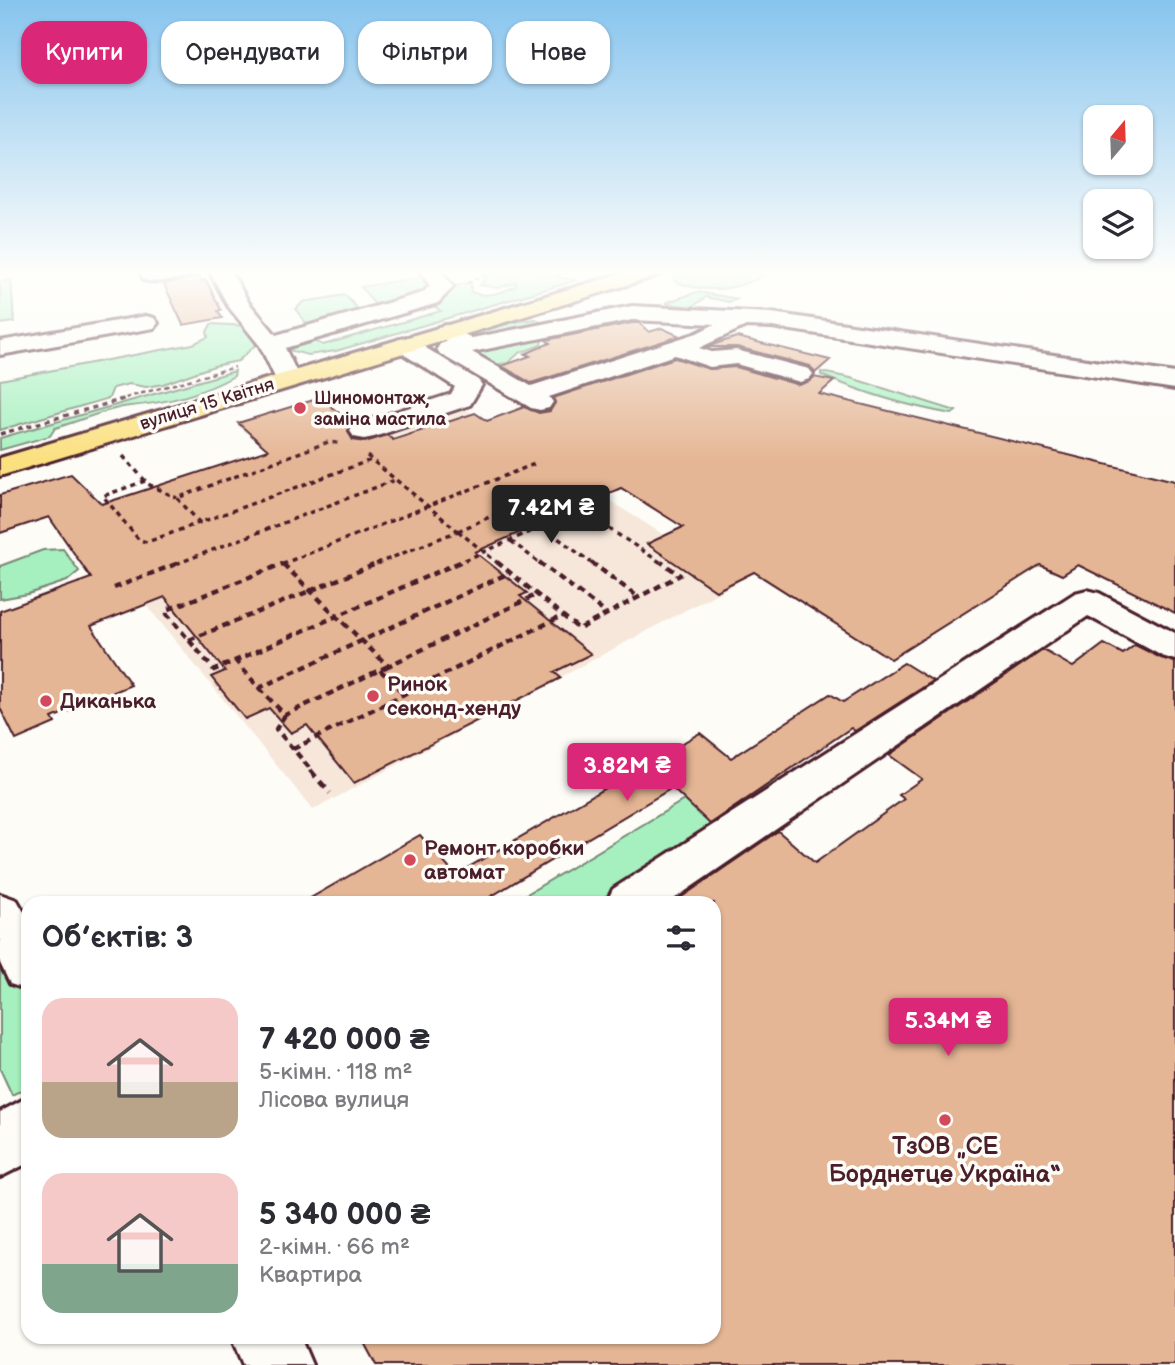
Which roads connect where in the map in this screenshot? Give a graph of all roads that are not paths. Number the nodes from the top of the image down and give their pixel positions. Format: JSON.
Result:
{"nodes":[{"id":1,"x":84,"y":334,"type":"edge"},
{"id":2,"x":260,"y":334,"type":"edge"},
{"id":3,"x":322,"y":334,"type":"edge"},
{"id":4,"x":441,"y":334,"type":"edge"},
{"id":5,"x":526,"y":334,"type":"edge"},
{"id":6,"x":593,"y":334,"type":"dead end"},
{"id":7,"x":713,"y":334,"type":"edge"},
{"id":8,"x":861,"y":334,"type":"edge"},
{"id":9,"x":427,"y":338,"type":"junction"},
{"id":10,"x":675,"y":347,"type":"junction"},
{"id":11,"x":0,"y":348,"type":"edge"},
{"id":12,"x":273,"y":350,"type":"junction"},
{"id":13,"x":611,"y":367,"type":"junction"},
{"id":14,"x":800,"y":374,"type":"dead end"},
{"id":15,"x":287,"y":379,"type":"junction"},
{"id":16,"x":1175,"y":382,"type":"edge"},
{"id":17,"x":363,"y":441,"type":"road end"},
{"id":18,"x":0,"y":467,"type":"edge"},
{"id":19,"x":1175,"y":648,"type":"edge"},
{"id":20,"x":641,"y":896,"type":"edge"},
{"id":21,"x":0,"y":914,"type":"edge"},
{"id":22,"x":21,"y":954,"type":"edge"},
{"id":23,"x":21,"y":1132,"type":"edge"},
{"id":24,"x":0,"y":1148,"type":"edge"},
{"id":25,"x":268,"y":1344,"type":"edge"},
{"id":26,"x":278,"y":1365,"type":"edge"}],
"edges":[{"from":1,"to":11,"type":"street"},
{"from":2,"to":12,"type":"street"},
{"from":3,"to":12,"type":"street"},
{"from":4,"to":9,"type":"highway","name":"вулиця 15 Квітня"},
{"from":5,"to":9,"type":"street"},
{"from":6,"to":13,"type":"street"},
{"from":7,"to":10,"type":"street"},
{"from":8,"to":16,"type":"street"},
{"from":9,"to":13,"type":"street"},
{"from":9,"to":15,"type":"highway","name":"вулиця 15 Квітня"},
{"from":9,"to":17,"type":"street"},
{"from":10,"to":13,"type":"street"},
{"from":10,"to":14,"type":"street"},
{"from":12,"to":15,"type":"street"},
{"from":15,"to":18,"type":"highway","name":"вулиця 15 Квітня"},
{"from":19,"to":20,"type":"street"},
{"from":21,"to":22,"type":"street"},
{"from":23,"to":24,"type":"street"},
{"from":25,"to":26,"type":"street"}]}
